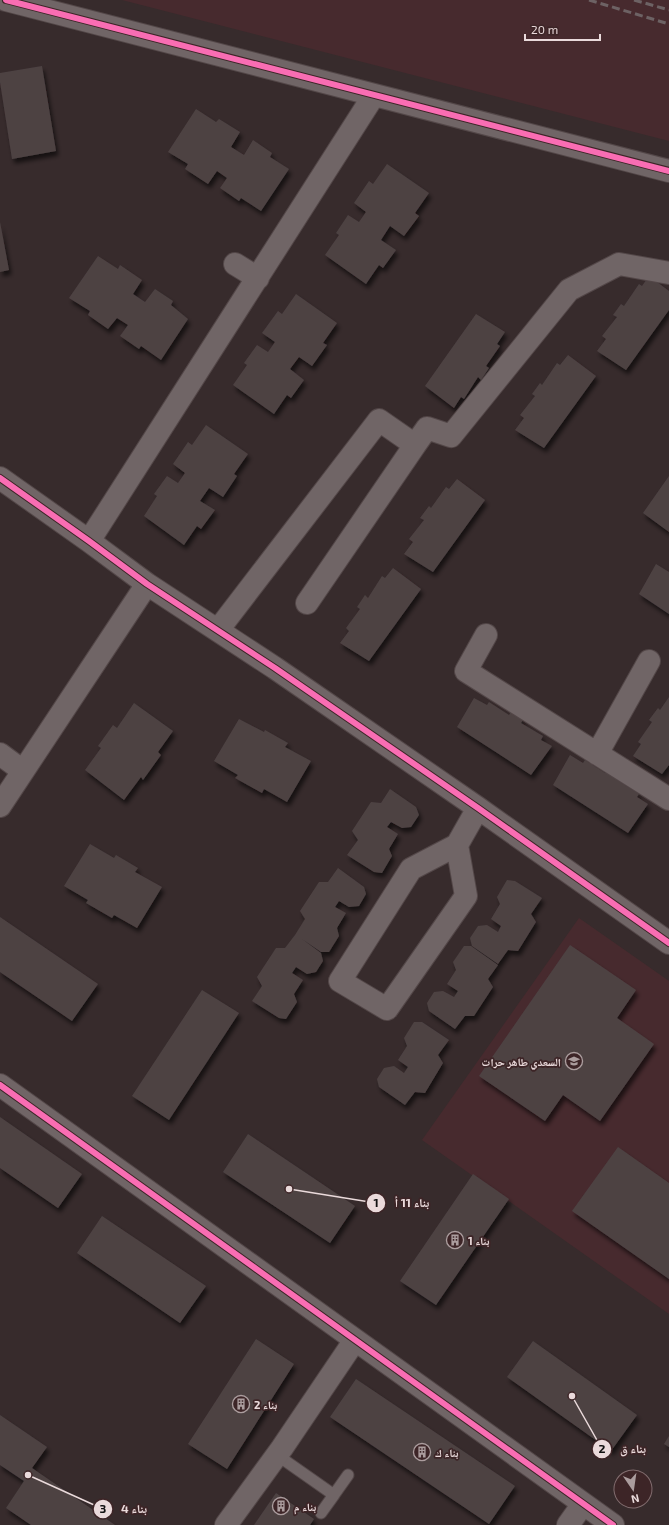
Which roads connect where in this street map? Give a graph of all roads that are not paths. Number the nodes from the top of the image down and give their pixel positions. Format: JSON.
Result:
{"nodes":[{"id":1,"x":6,"y":0,"type":"edge"},
{"id":2,"x":374,"y":94,"type":"junction"},
{"id":3,"x":669,"y":171,"type":"edge"},
{"id":4,"x":235,"y":264,"type":"dead end"},
{"id":5,"x":669,"y":273,"type":"edge"},
{"id":6,"x":258,"y":278,"type":"junction"},
{"id":7,"x":416,"y":445,"type":"junction"},
{"id":8,"x":0,"y":478,"type":"edge"},
{"id":9,"x":90,"y":541,"type":"junction"},
{"id":10,"x":147,"y":584,"type":"junction"},
{"id":11,"x":307,"y":603,"type":"dead end"},
{"id":12,"x":218,"y":630,"type":"junction"},
{"id":13,"x":486,"y":635,"type":"dead end"},
{"id":14,"x":649,"y":661,"type":"dead end"},
{"id":15,"x":0,"y":754,"type":"edge"},
{"id":16,"x":597,"y":754,"type":"junction"},
{"id":17,"x":23,"y":771,"type":"junction"},
{"id":18,"x":669,"y":799,"type":"edge"},
{"id":19,"x":0,"y":806,"type":"edge"},
{"id":20,"x":478,"y":808,"type":"junction"},
{"id":21,"x":457,"y":845,"type":"junction"},
{"id":22,"x":669,"y":944,"type":"edge"},
{"id":23,"x":0,"y":1085,"type":"edge"},
{"id":24,"x":355,"y":1340,"type":"junction"},
{"id":25,"x":277,"y":1455,"type":"junction"},
{"id":26,"x":348,"y":1475,"type":"dead end"},
{"id":27,"x":583,"y":1504,"type":"junction"},
{"id":28,"x":226,"y":1525,"type":"edge"},
{"id":29,"x":568,"y":1525,"type":"edge"},
{"id":30,"x":613,"y":1525,"type":"edge"}],
"edges":[{"from":1,"to":2,"type":"street"},
{"from":2,"to":3,"type":"street"},
{"from":2,"to":6,"type":"street"},
{"from":4,"to":6,"type":"street"},
{"from":5,"to":7,"type":"street"},
{"from":6,"to":9,"type":"street"},
{"from":7,"to":11,"type":"street"},
{"from":7,"to":12,"type":"street"},
{"from":8,"to":9,"type":"street"},
{"from":9,"to":10,"type":"street"},
{"from":10,"to":12,"type":"street"},
{"from":10,"to":17,"type":"street"},
{"from":12,"to":20,"type":"street"},
{"from":13,"to":16,"type":"street"},
{"from":14,"to":16,"type":"street"},
{"from":15,"to":17,"type":"street"},
{"from":16,"to":18,"type":"street"},
{"from":17,"to":19,"type":"street"},
{"from":20,"to":21,"type":"street"},
{"from":20,"to":22,"type":"street"},
{"from":21,"to":21,"type":"street"},
{"from":23,"to":24,"type":"street"},
{"from":24,"to":25,"type":"street"},
{"from":24,"to":27,"type":"street"},
{"from":25,"to":26,"type":"lane"},
{"from":25,"to":28,"type":"street"},
{"from":27,"to":29,"type":"street"},
{"from":27,"to":30,"type":"street"}]}
